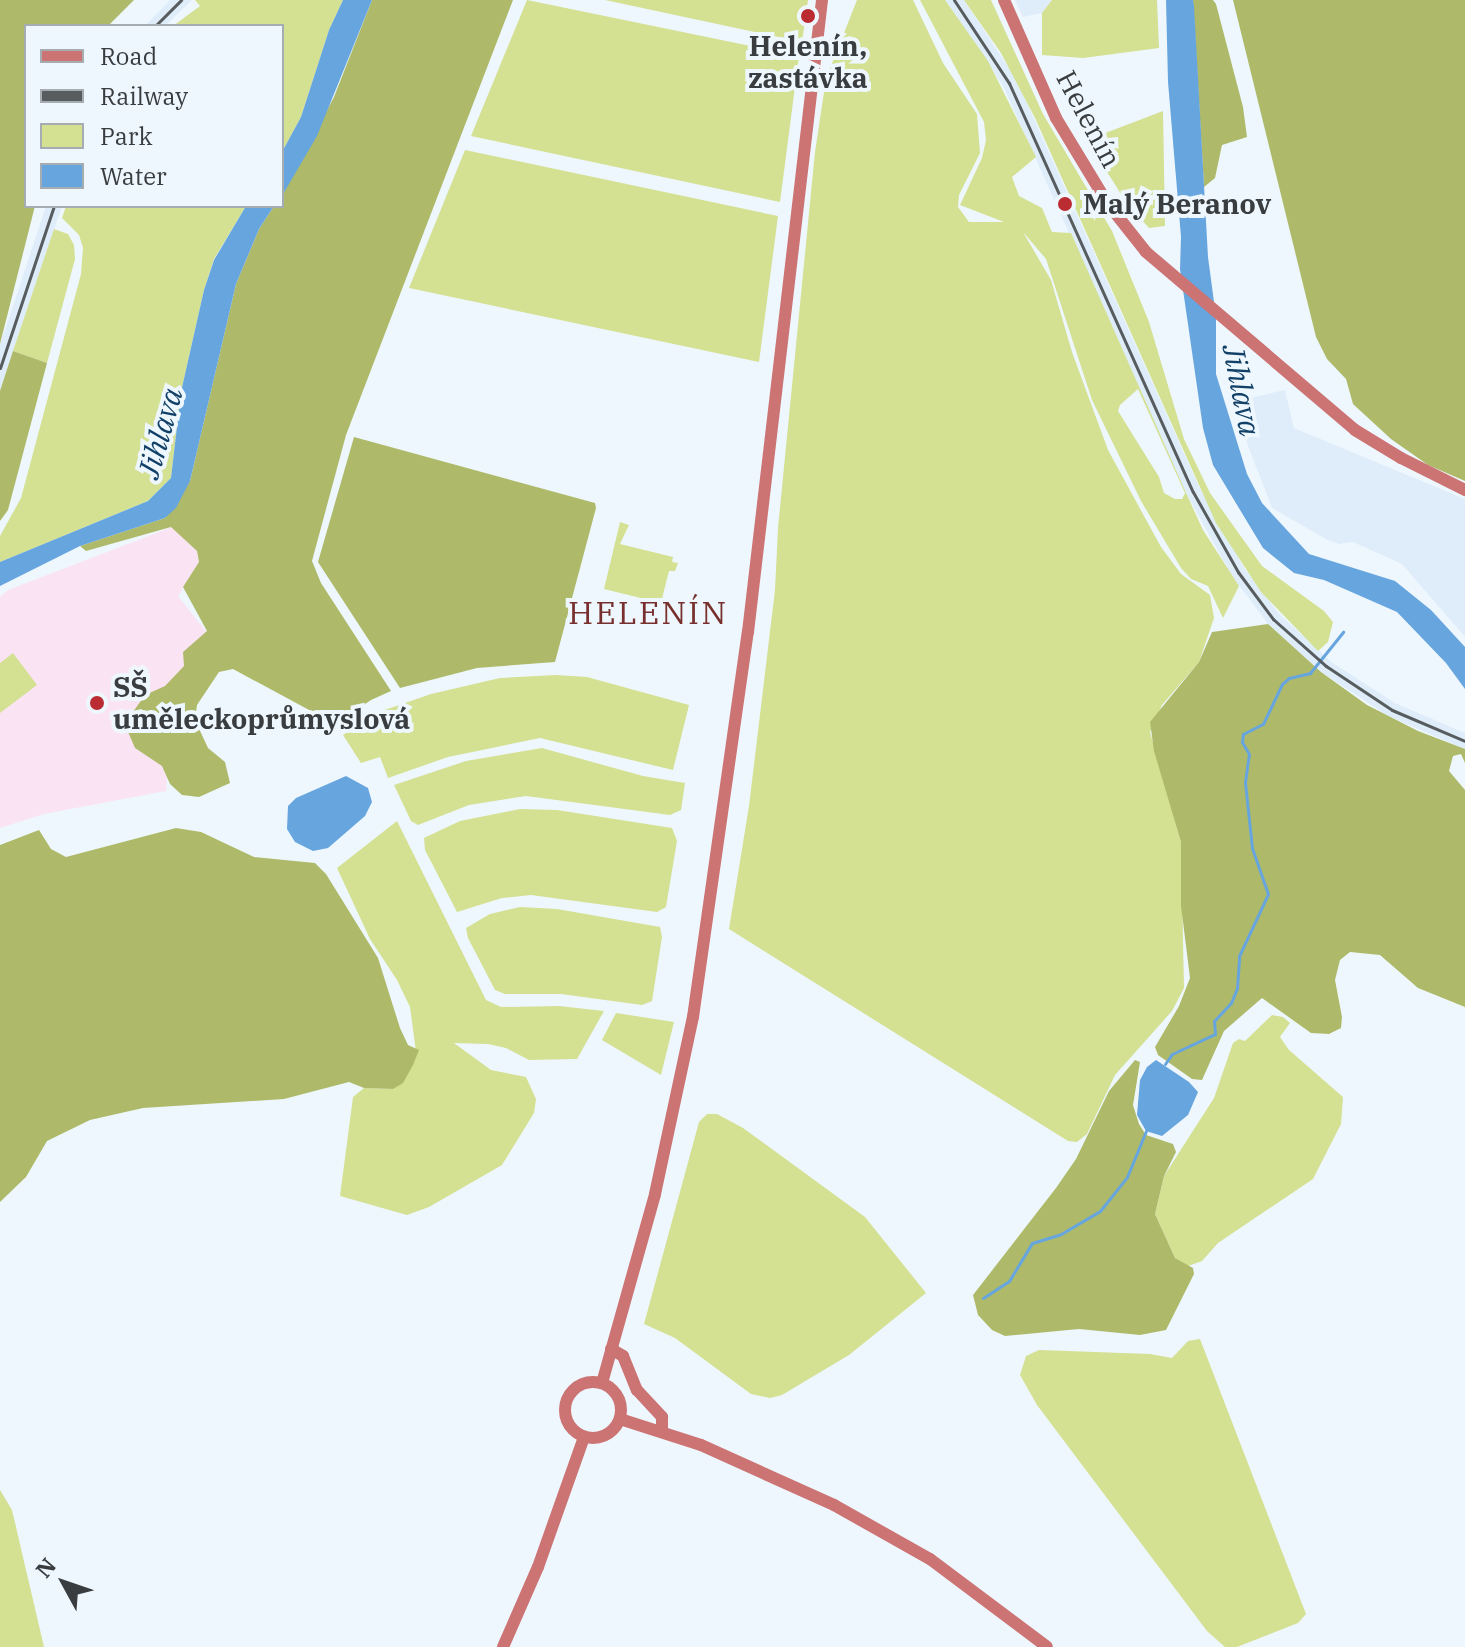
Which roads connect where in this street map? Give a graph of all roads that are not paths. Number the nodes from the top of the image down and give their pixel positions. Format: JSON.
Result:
{"nodes":[{"id":1,"x":822,"y":0,"type":"edge"},
{"id":2,"x":1004,"y":0,"type":"edge"},
{"id":3,"x":1465,"y":490,"type":"edge"},
{"id":4,"x":611,"y":1349,"type":"junction"},
{"id":5,"x":602,"y":1383,"type":"junction"},
{"id":6,"x":620,"y":1419,"type":"junction"},
{"id":7,"x":662,"y":1431,"type":"junction"},
{"id":8,"x":584,"y":1437,"type":"junction"},
{"id":9,"x":503,"y":1647,"type":"edge"},
{"id":10,"x":1047,"y":1647,"type":"edge"}],
"edges":[{"from":1,"to":4,"type":"main road"},
{"from":2,"to":3,"type":"main road","name":"Helenín"},
{"from":4,"to":5,"type":"main road"},
{"from":4,"to":7,"type":"main road"},
{"from":5,"to":6,"type":"main road"},
{"from":5,"to":8,"type":"main road"},
{"from":6,"to":7,"type":"main road"},
{"from":6,"to":8,"type":"main road"},
{"from":7,"to":10,"type":"main road"},
{"from":8,"to":9,"type":"main road"}]}
